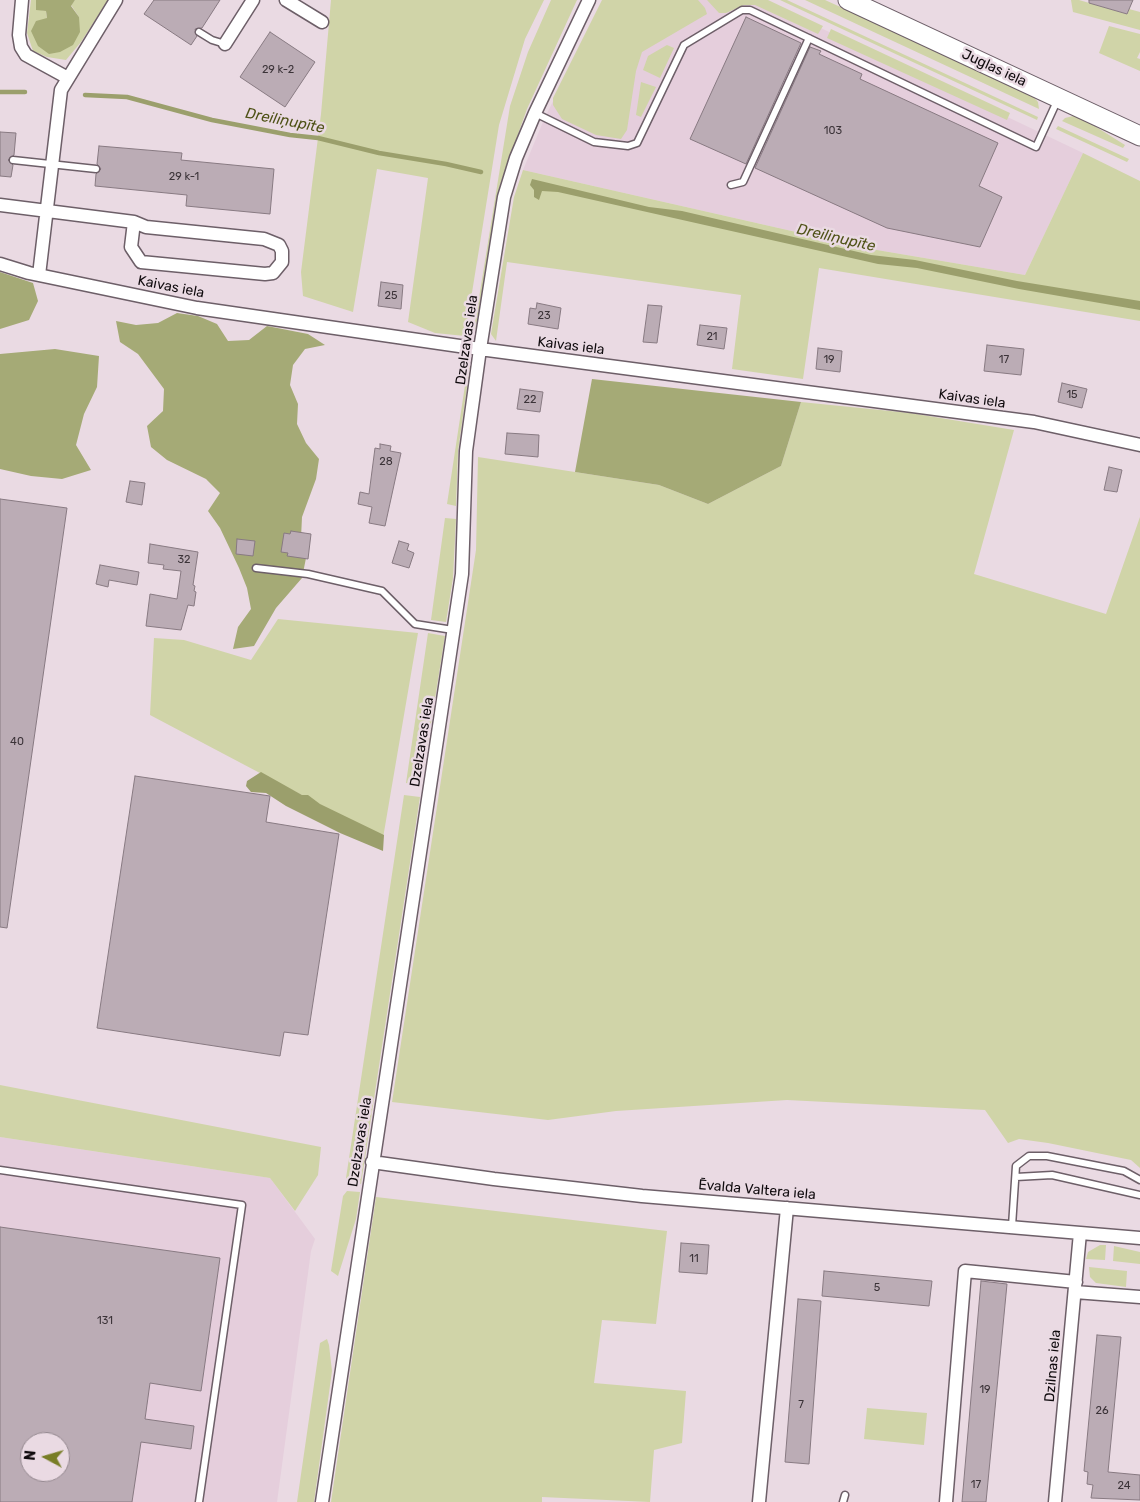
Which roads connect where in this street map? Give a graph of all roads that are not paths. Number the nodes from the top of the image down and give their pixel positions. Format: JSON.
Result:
{"nodes":[{"id":1,"x":22,"y":0,"type":"edge"},
{"id":2,"x":116,"y":0,"type":"edge"},
{"id":3,"x":253,"y":0,"type":"edge"},
{"id":4,"x":286,"y":0,"type":"edge"},
{"id":5,"x":589,"y":0,"type":"edge"},
{"id":6,"x":848,"y":0,"type":"edge"},
{"id":7,"x":322,"y":22,"type":"dead end"},
{"id":8,"x":199,"y":32,"type":"dead end"},
{"id":9,"x":809,"y":38,"type":"junction"},
{"id":10,"x":225,"y":44,"type":"joint"},
{"id":11,"x":68,"y":78,"type":"junction"},
{"id":12,"x":1059,"y":98,"type":"junction"},
{"id":13,"x":535,"y":113,"type":"junction"},
{"id":14,"x":1140,"y":136,"type":"edge"},
{"id":15,"x":13,"y":160,"type":"dead end"},
{"id":16,"x":53,"y":164,"type":"junction"},
{"id":17,"x":96,"y":169,"type":"dead end"},
{"id":18,"x":731,"y":185,"type":"dead end"},
{"id":19,"x":0,"y":205,"type":"edge"},
{"id":20,"x":48,"y":210,"type":"junction"},
{"id":21,"x":134,"y":222,"type":"junction"},
{"id":22,"x":0,"y":264,"type":"edge"},
{"id":23,"x":40,"y":275,"type":"junction"},
{"id":24,"x":480,"y":349,"type":"junction"},
{"id":25,"x":1140,"y":445,"type":"edge"},
{"id":26,"x":256,"y":568,"type":"dead end"},
{"id":27,"x":454,"y":630,"type":"junction"},
{"id":28,"x":372,"y":1162,"type":"junction"},
{"id":29,"x":0,"y":1170,"type":"edge"},
{"id":30,"x":1016,"y":1177,"type":"junction"},
{"id":31,"x":1140,"y":1180,"type":"edge"},
{"id":32,"x":1140,"y":1195,"type":"edge"},
{"id":33,"x":787,"y":1208,"type":"junction"},
{"id":34,"x":1012,"y":1226,"type":"junction"},
{"id":35,"x":1080,"y":1233,"type":"junction"},
{"id":36,"x":1140,"y":1238,"type":"edge"},
{"id":37,"x":1076,"y":1287,"type":"junction"},
{"id":38,"x":1140,"y":1297,"type":"edge"},
{"id":39,"x":199,"y":1502,"type":"edge"},
{"id":40,"x":322,"y":1502,"type":"edge"},
{"id":41,"x":759,"y":1502,"type":"edge"},
{"id":42,"x":946,"y":1502,"type":"edge"},
{"id":43,"x":1055,"y":1502,"type":"edge"}],
"edges":[{"from":1,"to":11,"type":"street"},
{"from":2,"to":11,"type":"street"},
{"from":3,"to":10,"type":"street"},
{"from":4,"to":7,"type":"street"},
{"from":5,"to":13,"type":"street","name":"Dzelzavas iela"},
{"from":6,"to":12,"type":"main road","name":"Juglas iela"},
{"from":8,"to":10,"type":"lane"},
{"from":9,"to":12,"type":"lane"},
{"from":9,"to":13,"type":"lane"},
{"from":9,"to":18,"type":"lane"},
{"from":11,"to":16,"type":"street"},
{"from":12,"to":14,"type":"main road","name":"Juglas iela"},
{"from":13,"to":24,"type":"street","name":"Dzelzavas iela"},
{"from":15,"to":16,"type":"lane"},
{"from":16,"to":17,"type":"lane"},
{"from":16,"to":20,"type":"street"},
{"from":19,"to":20,"type":"street"},
{"from":20,"to":21,"type":"street"},
{"from":20,"to":23,"type":"street"},
{"from":21,"to":21,"type":"street"},
{"from":22,"to":23,"type":"street","name":"Kaivas iela"},
{"from":23,"to":24,"type":"street","name":"Kaivas iela"},
{"from":24,"to":25,"type":"street","name":"Kaivas iela"},
{"from":24,"to":27,"type":"street","name":"Dzelzavas iela"},
{"from":26,"to":27,"type":"lane"},
{"from":27,"to":28,"type":"street","name":"Dzelzavas iela"},
{"from":28,"to":33,"type":"street","name":"Ēvalda Valtera iela"},
{"from":28,"to":40,"type":"street","name":"Dzelzavas iela"},
{"from":29,"to":39,"type":"lane"},
{"from":30,"to":31,"type":"lane"},
{"from":30,"to":32,"type":"lane"},
{"from":30,"to":34,"type":"lane"},
{"from":33,"to":34,"type":"street","name":"Ēvalda Valtera iela"},
{"from":33,"to":41,"type":"street"},
{"from":34,"to":35,"type":"street","name":"Ēvalda Valtera iela"},
{"from":35,"to":36,"type":"street","name":"Ēvalda Valtera iela"},
{"from":35,"to":37,"type":"street","name":"Dzilnas iela"},
{"from":37,"to":38,"type":"street"},
{"from":37,"to":42,"type":"street"},
{"from":37,"to":43,"type":"street","name":"Dzilnas iela"}]}
